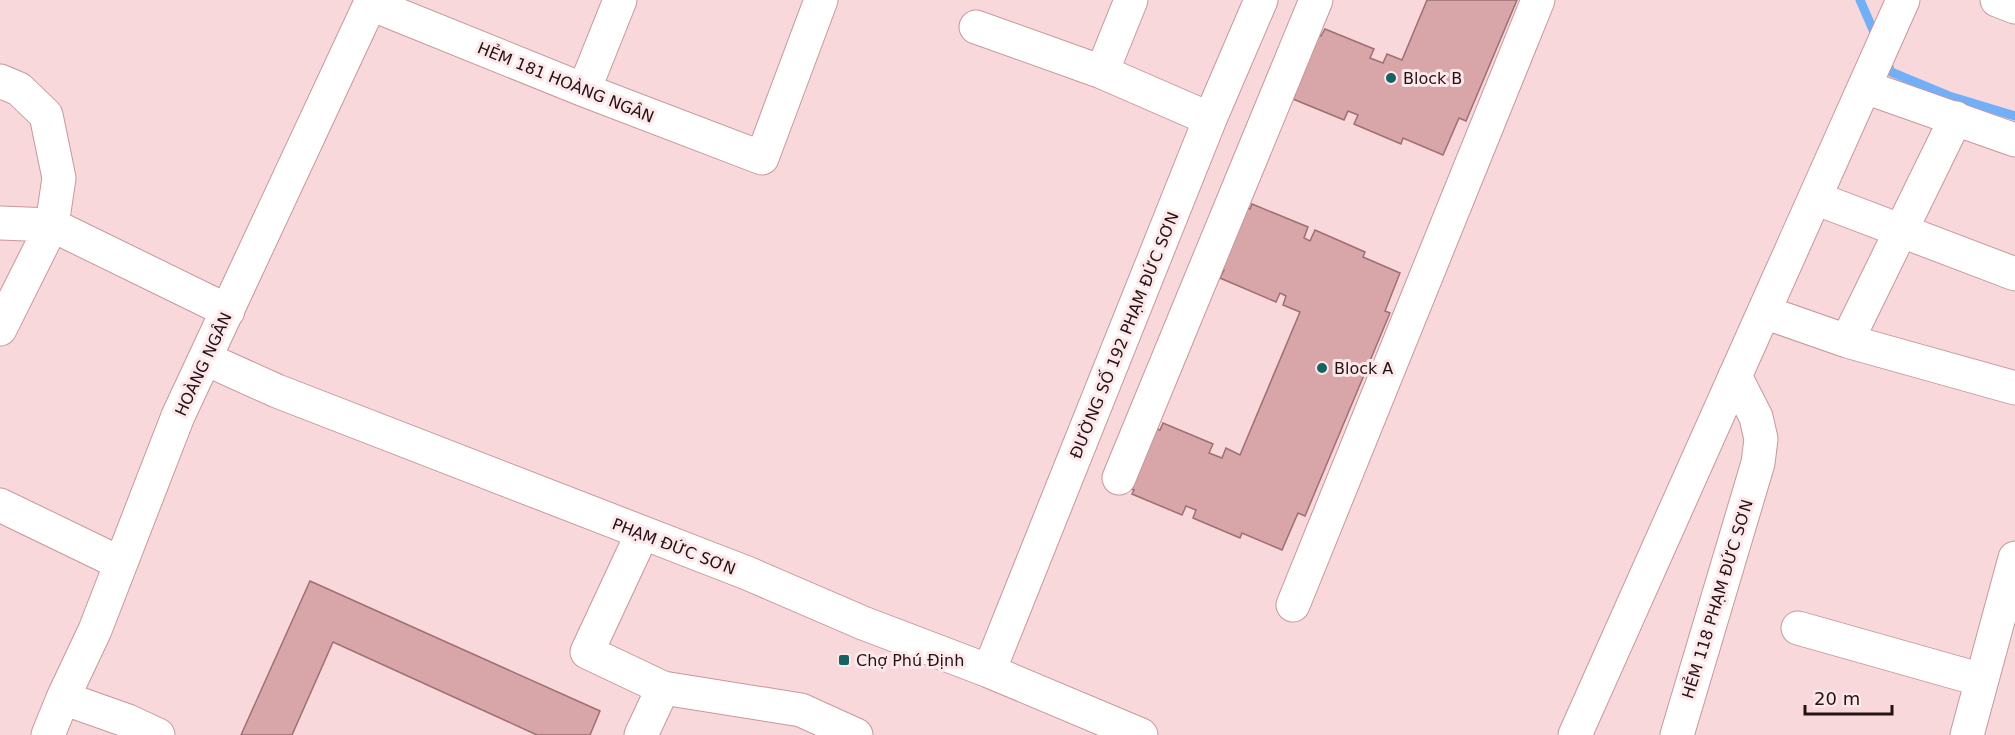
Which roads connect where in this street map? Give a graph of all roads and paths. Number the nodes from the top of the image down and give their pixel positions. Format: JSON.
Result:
{"nodes":[{"id":1,"x":620,"y":0,"type":"edge"},
{"id":2,"x":820,"y":0,"type":"edge"},
{"id":3,"x":1131,"y":0,"type":"edge"},
{"id":4,"x":1261,"y":0,"type":"edge"},
{"id":5,"x":1316,"y":0,"type":"edge"},
{"id":6,"x":1538,"y":0,"type":"edge"},
{"id":7,"x":1904,"y":0,"type":"edge"},
{"id":8,"x":1997,"y":0,"type":"edge"},
{"id":9,"x":371,"y":2,"type":"edge"},
{"id":10,"x":2015,"y":7,"type":"edge"},
{"id":11,"x":976,"y":27,"type":"dead end"},
{"id":12,"x":1102,"y":72,"type":"junction"},
{"id":13,"x":0,"y":81,"type":"edge"},
{"id":14,"x":1865,"y":87,"type":"junction"},
{"id":15,"x":584,"y":90,"type":"junction"},
{"id":16,"x":1956,"y":118,"type":"junction"},
{"id":17,"x":1210,"y":119,"type":"junction"},
{"id":18,"x":2015,"y":140,"type":"edge"},
{"id":19,"x":1815,"y":198,"type":"junction"},
{"id":20,"x":0,"y":223,"type":"edge"},
{"id":21,"x":52,"y":225,"type":"junction"},
{"id":22,"x":1901,"y":231,"type":"junction"},
{"id":23,"x":2015,"y":274,"type":"edge"},
{"id":24,"x":228,"y":311,"type":"junction"},
{"id":25,"x":1764,"y":312,"type":"junction"},
{"id":26,"x":0,"y":329,"type":"edge"},
{"id":27,"x":1847,"y":341,"type":"junction"},
{"id":28,"x":206,"y":360,"type":"junction"},
{"id":29,"x":1114,"y":363,"type":"junction"},
{"id":30,"x":1164,"y":367,"type":"junction"},
{"id":31,"x":1735,"y":376,"type":"junction"},
{"id":32,"x":2015,"y":388,"type":"edge"},
{"id":33,"x":1152,"y":397,"type":"junction"},
{"id":34,"x":1119,"y":478,"type":"dead end"},
{"id":35,"x":0,"y":505,"type":"edge"},
{"id":36,"x":642,"y":534,"type":"junction"},
{"id":37,"x":2015,"y":558,"type":"edge"},
{"id":38,"x":120,"y":563,"type":"junction"},
{"id":39,"x":1293,"y":605,"type":"dead end"},
{"id":40,"x":1798,"y":628,"type":"dead end"},
{"id":41,"x":989,"y":671,"type":"junction"},
{"id":42,"x":1982,"y":680,"type":"junction"},
{"id":43,"x":663,"y":688,"type":"junction"},
{"id":44,"x":63,"y":698,"type":"junction"},
{"id":45,"x":48,"y":735,"type":"edge"},
{"id":46,"x":158,"y":735,"type":"edge"},
{"id":47,"x":641,"y":735,"type":"edge"},
{"id":48,"x":856,"y":735,"type":"edge"},
{"id":49,"x":1141,"y":735,"type":"edge"},
{"id":50,"x":1575,"y":735,"type":"edge"},
{"id":51,"x":1677,"y":735,"type":"edge"},
{"id":52,"x":1967,"y":735,"type":"edge"}],
"edges":[{"from":1,"to":15,"type":"street"},
{"from":2,"to":15,"type":"street","name":"HẺM 181 HOÀNG NGÂN"},
{"from":3,"to":12,"type":"street"},
{"from":4,"to":17,"type":"street","name":"ĐƯỜNG SỐ 192 PHẠM ĐỨC SƠN"},
{"from":5,"to":30,"type":"street"},
{"from":6,"to":39,"type":"street"},
{"from":7,"to":14,"type":"street"},
{"from":8,"to":10,"type":"street"},
{"from":9,"to":15,"type":"street","name":"HẺM 181 HOÀNG NGÂN"},
{"from":9,"to":24,"type":"street","name":"HOÀNG NGÂN"},
{"from":11,"to":12,"type":"street"},
{"from":12,"to":17,"type":"street"},
{"from":13,"to":21,"type":"street"},
{"from":14,"to":16,"type":"street"},
{"from":14,"to":19,"type":"street"},
{"from":16,"to":18,"type":"street"},
{"from":16,"to":22,"type":"street"},
{"from":17,"to":29,"type":"street","name":"ĐƯỜNG SỐ 192 PHẠM ĐỨC SƠN"},
{"from":19,"to":22,"type":"street"},
{"from":19,"to":25,"type":"street"},
{"from":20,"to":21,"type":"street"},
{"from":21,"to":24,"type":"street"},
{"from":21,"to":26,"type":"street"},
{"from":22,"to":23,"type":"street"},
{"from":22,"to":27,"type":"street"},
{"from":24,"to":28,"type":"street","name":"HOÀNG NGÂN"},
{"from":25,"to":27,"type":"street"},
{"from":25,"to":31,"type":"street"},
{"from":27,"to":32,"type":"street"},
{"from":28,"to":36,"type":"street","name":"PHẠM ĐỨC SƠN"},
{"from":28,"to":38,"type":"street","name":"HOÀNG NGÂN"},
{"from":29,"to":30,"type":"street"},
{"from":29,"to":33,"type":"street"},
{"from":29,"to":41,"type":"street","name":"ĐƯỜNG SỐ 192 PHẠM ĐỨC SƠN"},
{"from":30,"to":33,"type":"street"},
{"from":31,"to":50,"type":"street"},
{"from":31,"to":51,"type":"street","name":"HẺM 118 PHẠM ĐỨC SƠN"},
{"from":33,"to":34,"type":"street"},
{"from":35,"to":38,"type":"street"},
{"from":36,"to":41,"type":"street","name":"PHẠM ĐỨC SƠN"},
{"from":36,"to":43,"type":"street"},
{"from":37,"to":42,"type":"street"},
{"from":38,"to":44,"type":"street","name":"HOÀNG NGÂN"},
{"from":40,"to":42,"type":"street"},
{"from":41,"to":49,"type":"street","name":"PHẠM ĐỨC SƠN"},
{"from":42,"to":52,"type":"street"},
{"from":43,"to":47,"type":"street"},
{"from":43,"to":48,"type":"street"},
{"from":44,"to":45,"type":"street","name":"HOÀNG NGÂN"},
{"from":44,"to":46,"type":"street"}]}
